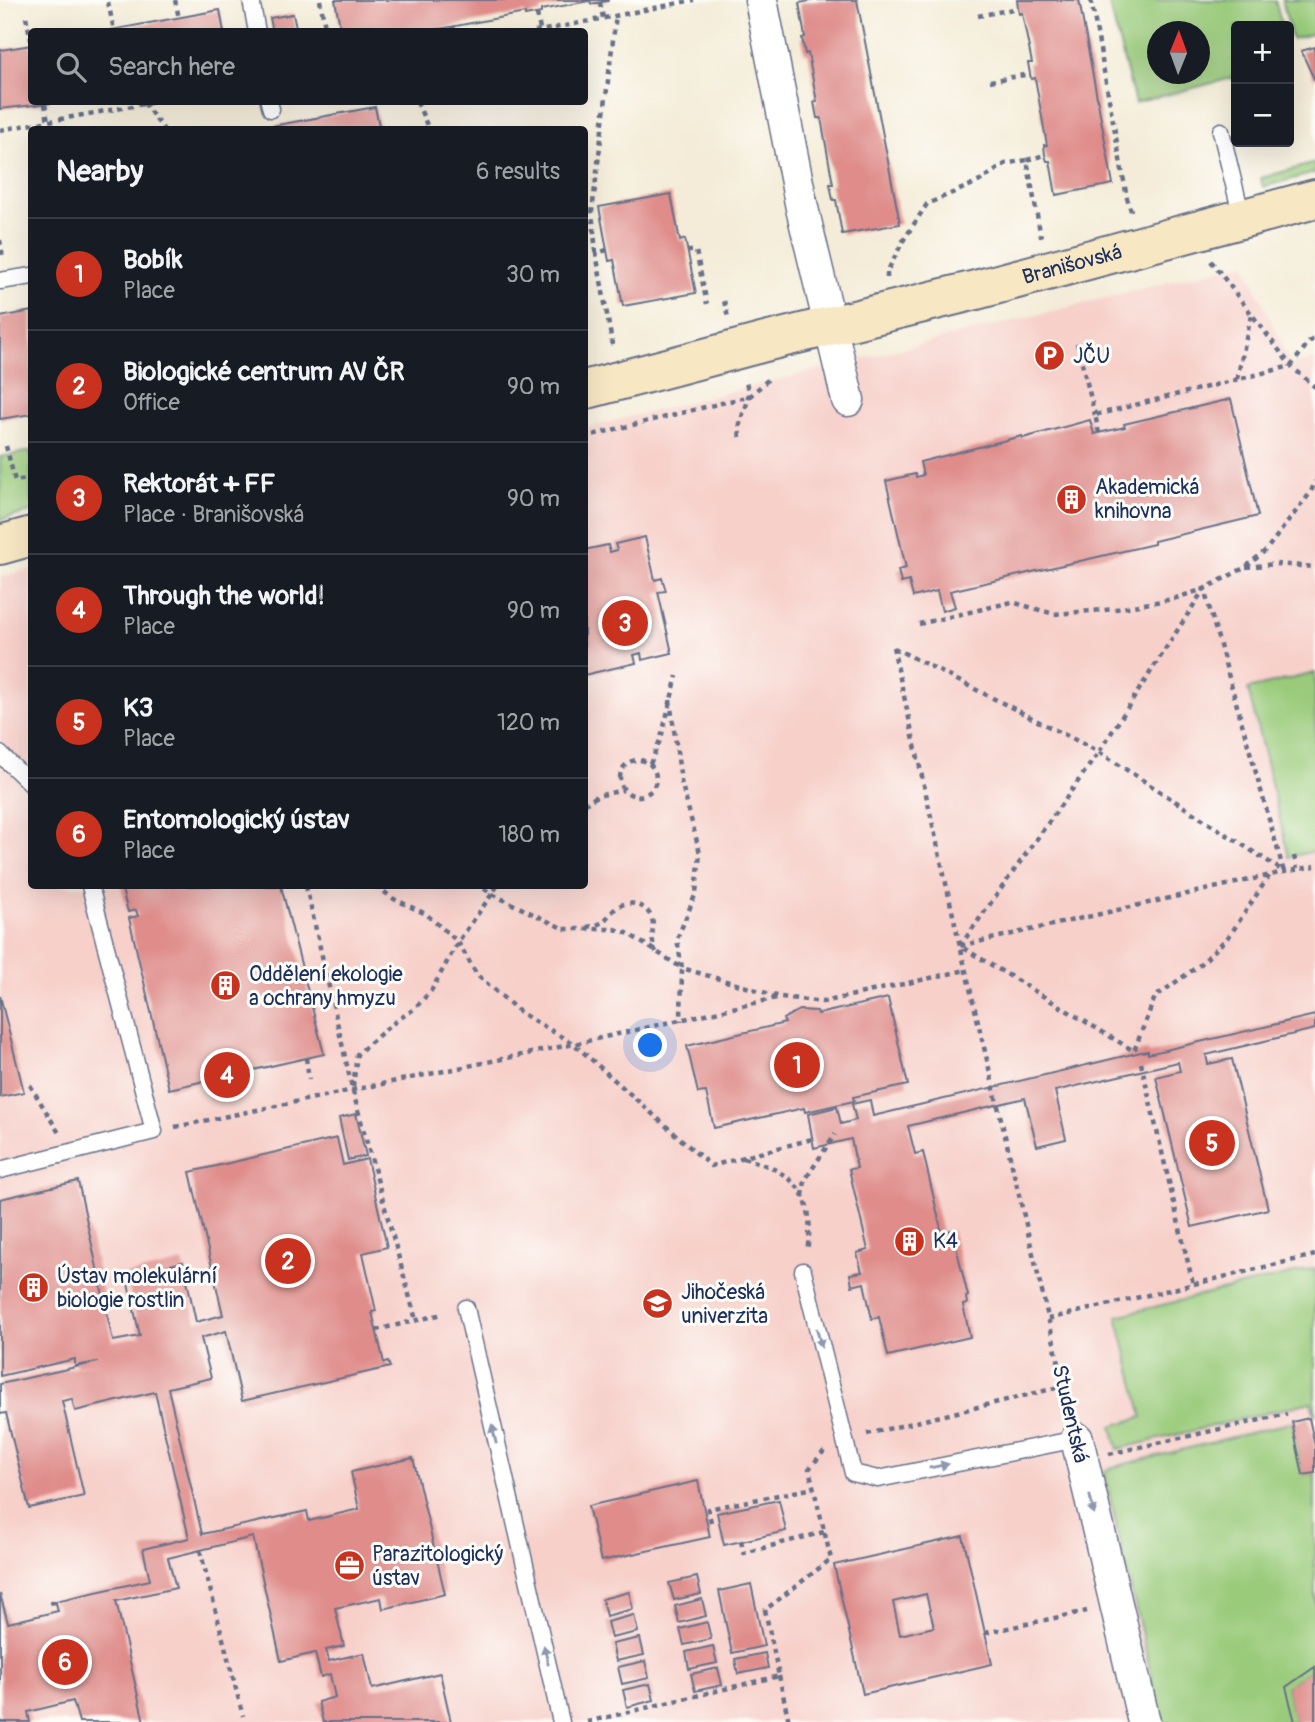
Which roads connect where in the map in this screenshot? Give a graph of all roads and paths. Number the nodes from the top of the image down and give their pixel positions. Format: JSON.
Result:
{"nodes":[{"id":1,"x":175,"y":0,"type":"edge"},
{"id":2,"x":251,"y":0,"type":"edge"},
{"id":3,"x":320,"y":0,"type":"edge"},
{"id":4,"x":694,"y":0,"type":"edge"},
{"id":5,"x":761,"y":0,"type":"edge"},
{"id":6,"x":1091,"y":0,"type":"edge"},
{"id":7,"x":108,"y":2,"type":"dead end"},
{"id":8,"x":600,"y":3,"type":"dead end"},
{"id":9,"x":1018,"y":8,"type":"dead end"},
{"id":10,"x":537,"y":14,"type":"dead end"},
{"id":11,"x":616,"y":15,"type":"junction"},
{"id":12,"x":978,"y":16,"type":"dead end"},
{"id":13,"x":26,"y":18,"type":"dead end"},
{"id":14,"x":179,"y":18,"type":"dead end"},
{"id":15,"x":603,"y":18,"type":"junction"},
{"id":16,"x":28,"y":28,"type":"edge"},
{"id":17,"x":114,"y":28,"type":"edge"},
{"id":18,"x":256,"y":28,"type":"edge"},
{"id":19,"x":325,"y":28,"type":"edge"},
{"id":20,"x":538,"y":28,"type":"edge"},
{"id":21,"x":553,"y":28,"type":"edge"},
{"id":22,"x":1030,"y":74,"type":"dead end"},
{"id":23,"x":990,"y":81,"type":"dead end"},
{"id":24,"x":45,"y":105,"type":"edge"},
{"id":25,"x":123,"y":105,"type":"edge"},
{"id":26,"x":145,"y":105,"type":"edge"},
{"id":27,"x":418,"y":105,"type":"edge"},
{"id":28,"x":48,"y":121,"type":"junction"},
{"id":29,"x":161,"y":126,"type":"edge"},
{"id":30,"x":427,"y":126,"type":"edge"},
{"id":31,"x":0,"y":130,"type":"edge"},
{"id":32,"x":1221,"y":131,"type":"dead end"},
{"id":33,"x":1045,"y":155,"type":"dead end"},
{"id":34,"x":1027,"y":160,"type":"junction"},
{"id":35,"x":1315,"y":199,"type":"edge"},
{"id":36,"x":1242,"y":218,"type":"junction"},
{"id":37,"x":1189,"y":233,"type":"junction"},
{"id":38,"x":1141,"y":245,"type":"junction"},
{"id":39,"x":607,"y":250,"type":"dead end"},
{"id":40,"x":687,"y":251,"type":"dead end"},
{"id":41,"x":596,"y":253,"type":"junction"},
{"id":42,"x":1048,"y":270,"type":"junction"},
{"id":43,"x":28,"y":277,"type":"edge"},
{"id":44,"x":0,"y":281,"type":"edge"},
{"id":45,"x":724,"y":301,"type":"dead end"},
{"id":46,"x":707,"y":304,"type":"dead end"},
{"id":47,"x":891,"y":311,"type":"junction"},
{"id":48,"x":1252,"y":315,"type":"junction"},
{"id":49,"x":730,"y":324,"type":"dead end"},
{"id":50,"x":829,"y":326,"type":"junction"},
{"id":51,"x":1315,"y":338,"type":"edge"},
{"id":52,"x":1077,"y":343,"type":"dead end"},
{"id":53,"x":614,"y":349,"type":"dead end"},
{"id":54,"x":1292,"y":366,"type":"junction"},
{"id":55,"x":778,"y":370,"type":"dead end"},
{"id":56,"x":743,"y":373,"type":"dead end"},
{"id":57,"x":1237,"y":380,"type":"junction"},
{"id":58,"x":1315,"y":387,"type":"edge"},
{"id":59,"x":588,"y":389,"type":"edge"},
{"id":60,"x":750,"y":396,"type":"junction"},
{"id":61,"x":848,"y":400,"type":"dead end"},
{"id":62,"x":1095,"y":415,"type":"junction"},
{"id":63,"x":1100,"y":433,"type":"dead end"},
{"id":64,"x":588,"y":436,"type":"edge"},
{"id":65,"x":740,"y":437,"type":"dead end"},
{"id":66,"x":6,"y":446,"type":"dead end"},
{"id":67,"x":28,"y":479,"type":"edge"},
{"id":68,"x":1315,"y":481,"type":"edge"},
{"id":69,"x":28,"y":537,"type":"edge"},
{"id":70,"x":0,"y":545,"type":"edge"},
{"id":71,"x":1245,"y":567,"type":"junction"},
{"id":72,"x":1315,"y":567,"type":"edge"},
{"id":73,"x":1204,"y":589,"type":"junction"},
{"id":74,"x":919,"y":624,"type":"dead end"},
{"id":75,"x":677,"y":676,"type":"dead end"},
{"id":76,"x":670,"y":700,"type":"junction"},
{"id":77,"x":1099,"y":752,"type":"junction"},
{"id":78,"x":0,"y":754,"type":"edge"},
{"id":79,"x":650,"y":764,"type":"junction"},
{"id":80,"x":28,"y":781,"type":"edge"},
{"id":81,"x":623,"y":790,"type":"junction"},
{"id":82,"x":588,"y":802,"type":"edge"},
{"id":83,"x":1294,"y":856,"type":"dead end"},
{"id":84,"x":1315,"y":868,"type":"edge"},
{"id":85,"x":1297,"y":869,"type":"junction"},
{"id":86,"x":1284,"y":872,"type":"junction"},
{"id":87,"x":1269,"y":876,"type":"junction"},
{"id":88,"x":91,"y":889,"type":"edge"},
{"id":89,"x":307,"y":889,"type":"edge"},
{"id":90,"x":380,"y":889,"type":"edge"},
{"id":91,"x":484,"y":889,"type":"edge"},
{"id":92,"x":495,"y":889,"type":"edge"},
{"id":93,"x":492,"y":894,"type":"junction"},
{"id":94,"x":582,"y":929,"type":"junction"},
{"id":95,"x":458,"y":942,"type":"junction"},
{"id":96,"x":960,"y":946,"type":"junction"},
{"id":97,"x":656,"y":952,"type":"junction"},
{"id":98,"x":681,"y":968,"type":"junction"},
{"id":99,"x":965,"y":970,"type":"junction"},
{"id":100,"x":781,"y":998,"type":"junction"},
{"id":101,"x":681,"y":1021,"type":"junction"},
{"id":102,"x":574,"y":1044,"type":"junction"},
{"id":103,"x":306,"y":1058,"type":"dead end"},
{"id":104,"x":1141,"y":1063,"type":"dead end"},
{"id":105,"x":309,"y":1079,"type":"dead end"},
{"id":106,"x":30,"y":1085,"type":"dead end"},
{"id":107,"x":353,"y":1092,"type":"junction"},
{"id":108,"x":154,"y":1131,"type":"junction"},
{"id":109,"x":835,"y":1134,"type":"dead end"},
{"id":110,"x":812,"y":1139,"type":"dead end"},
{"id":111,"x":66,"y":1153,"type":"junction"},
{"id":112,"x":742,"y":1157,"type":"junction"},
{"id":113,"x":0,"y":1170,"type":"edge"},
{"id":114,"x":803,"y":1197,"type":"junction"},
{"id":115,"x":1315,"y":1255,"type":"edge"},
{"id":116,"x":803,"y":1271,"type":"joint"},
{"id":117,"x":1193,"y":1284,"type":"junction"},
{"id":118,"x":466,"y":1308,"type":"joint"},
{"id":119,"x":1048,"y":1319,"type":"junction"},
{"id":120,"x":416,"y":1320,"type":"junction"},
{"id":121,"x":376,"y":1330,"type":"dead end"},
{"id":122,"x":1064,"y":1386,"type":"junction"},
{"id":123,"x":1287,"y":1414,"type":"dead end"},
{"id":124,"x":845,"y":1440,"type":"junction"},
{"id":125,"x":1079,"y":1450,"type":"junction"},
{"id":126,"x":814,"y":1488,"type":"junction"},
{"id":127,"x":711,"y":1522,"type":"dead end"},
{"id":128,"x":824,"y":1532,"type":"junction"},
{"id":129,"x":741,"y":1541,"type":"dead end"},
{"id":130,"x":200,"y":1550,"type":"dead end"},
{"id":131,"x":1116,"y":1605,"type":"junction"},
{"id":132,"x":985,"y":1633,"type":"dead end"},
{"id":133,"x":779,"y":1676,"type":"junction"},
{"id":134,"x":243,"y":1716,"type":"dead end"},
{"id":135,"x":561,"y":1722,"type":"edge"},
{"id":136,"x":587,"y":1722,"type":"edge"},
{"id":137,"x":789,"y":1722,"type":"edge"},
{"id":138,"x":1143,"y":1722,"type":"edge"}],
"edges":[{"from":1,"to":14,"type":"path"},
{"from":2,"to":18,"type":"lane"},
{"from":3,"to":19,"type":"path"},
{"from":4,"to":11,"type":"path"},
{"from":5,"to":50,"type":"street"},
{"from":6,"to":38,"type":"path"},
{"from":7,"to":17,"type":"path"},
{"from":8,"to":15,"type":"path"},
{"from":9,"to":12,"type":"path"},
{"from":10,"to":20,"type":"path"},
{"from":11,"to":15,"type":"path"},
{"from":11,"to":41,"type":"path"},
{"from":13,"to":16,"type":"path"},
{"from":15,"to":21,"type":"path"},
{"from":22,"to":23,"type":"path"},
{"from":24,"to":28,"type":"path"},
{"from":25,"to":28,"type":"path"},
{"from":26,"to":29,"type":"path"},
{"from":27,"to":30,"type":"path"},
{"from":28,"to":31,"type":"path"},
{"from":32,"to":36,"type":"lane"},
{"from":33,"to":34,"type":"path"},
{"from":34,"to":42,"type":"path"},
{"from":34,"to":47,"type":"path"},
{"from":35,"to":36,"type":"street","name":"Branišovská"},
{"from":36,"to":37,"type":"street","name":"Branišovská"},
{"from":37,"to":38,"type":"street","name":"Branišovská"},
{"from":37,"to":48,"type":"path"},
{"from":38,"to":42,"type":"street","name":"Branišovská"},
{"from":39,"to":41,"type":"path"},
{"from":40,"to":46,"type":"path"},
{"from":41,"to":53,"type":"path"},
{"from":42,"to":47,"type":"street","name":"Branišovská"},
{"from":43,"to":44,"type":"lane"},
{"from":45,"to":49,"type":"path"},
{"from":47,"to":50,"type":"street","name":"Branišovská"},
{"from":48,"to":54,"type":"path"},
{"from":48,"to":57,"type":"path"},
{"from":50,"to":59,"type":"street","name":"Branišovská"},
{"from":50,"to":61,"type":"street"},
{"from":51,"to":54,"type":"path"},
{"from":52,"to":62,"type":"path"},
{"from":54,"to":57,"type":"path"},
{"from":54,"to":58,"type":"path"},
{"from":55,"to":60,"type":"path"},
{"from":56,"to":60,"type":"path"},
{"from":57,"to":62,"type":"path"},
{"from":60,"to":64,"type":"path"},
{"from":60,"to":65,"type":"path"},
{"from":62,"to":63,"type":"path"},
{"from":66,"to":67,"type":"path"},
{"from":68,"to":71,"type":"path"},
{"from":69,"to":70,"type":"street"},
{"from":71,"to":72,"type":"path"},
{"from":71,"to":73,"type":"path"},
{"from":73,"to":74,"type":"path"},
{"from":73,"to":77,"type":"path"},
{"from":73,"to":86,"type":"path"},
{"from":75,"to":76,"type":"path"},
{"from":76,"to":79,"type":"path"},
{"from":76,"to":98,"type":"path"},
{"from":77,"to":86,"type":"path"},
{"from":77,"to":96,"type":"path"},
{"from":77,"to":96,"type":"path","name":"Studentská"},
{"from":78,"to":80,"type":"lane"},
{"from":79,"to":81,"type":"path"},
{"from":79,"to":81,"type":"path"},
{"from":81,"to":82,"type":"path"},
{"from":83,"to":85,"type":"path"},
{"from":84,"to":85,"type":"path"},
{"from":85,"to":86,"type":"path"},
{"from":86,"to":87,"type":"path"},
{"from":87,"to":96,"type":"path"},
{"from":87,"to":96,"type":"path"},
{"from":88,"to":108,"type":"lane"},
{"from":89,"to":107,"type":"path"},
{"from":90,"to":95,"type":"path"},
{"from":91,"to":93,"type":"path"},
{"from":92,"to":93,"type":"path"},
{"from":93,"to":94,"type":"path"},
{"from":93,"to":95,"type":"path"},
{"from":94,"to":97,"type":"path"},
{"from":94,"to":97,"type":"path"},
{"from":95,"to":102,"type":"path"},
{"from":95,"to":107,"type":"path"},
{"from":96,"to":99,"type":"path","name":"Studentská"},
{"from":97,"to":98,"type":"path"},
{"from":98,"to":100,"type":"path"},
{"from":98,"to":101,"type":"path"},
{"from":99,"to":100,"type":"path"},
{"from":99,"to":119,"type":"path","name":"Studentská"},
{"from":100,"to":101,"type":"path"},
{"from":101,"to":102,"type":"path"},
{"from":102,"to":107,"type":"path"},
{"from":102,"to":112,"type":"path"},
{"from":103,"to":105,"type":"path"},
{"from":104,"to":117,"type":"path"},
{"from":106,"to":111,"type":"path"},
{"from":107,"to":108,"type":"path"},
{"from":107,"to":120,"type":"path"},
{"from":108,"to":111,"type":"lane"},
{"from":109,"to":114,"type":"path"},
{"from":110,"to":112,"type":"path"},
{"from":111,"to":113,"type":"lane"},
{"from":112,"to":114,"type":"path"},
{"from":114,"to":116,"type":"path"},
{"from":115,"to":117,"type":"path"},
{"from":116,"to":124,"type":"lane","one_way":true},
{"from":117,"to":119,"type":"path"},
{"from":118,"to":120,"type":"path"},
{"from":135,"to":118,"type":"lane","one_way":true},
{"from":119,"to":122,"type":"path","name":"Studentská"},
{"from":120,"to":121,"type":"path"},
{"from":122,"to":124,"type":"path"},
{"from":122,"to":125,"type":"path","name":"Studentská"},
{"from":123,"to":125,"type":"path"},
{"from":124,"to":125,"type":"lane","one_way":true},
{"from":124,"to":126,"type":"path"},
{"from":125,"to":131,"type":"street","name":"Studentská","one_way":true},
{"from":126,"to":127,"type":"path"},
{"from":126,"to":128,"type":"path"},
{"from":128,"to":129,"type":"path"},
{"from":128,"to":133,"type":"path"},
{"from":130,"to":134,"type":"path"},
{"from":131,"to":132,"type":"path"},
{"from":131,"to":138,"type":"street","name":"Studentská"},
{"from":133,"to":136,"type":"path"},
{"from":133,"to":137,"type":"path"}]}
